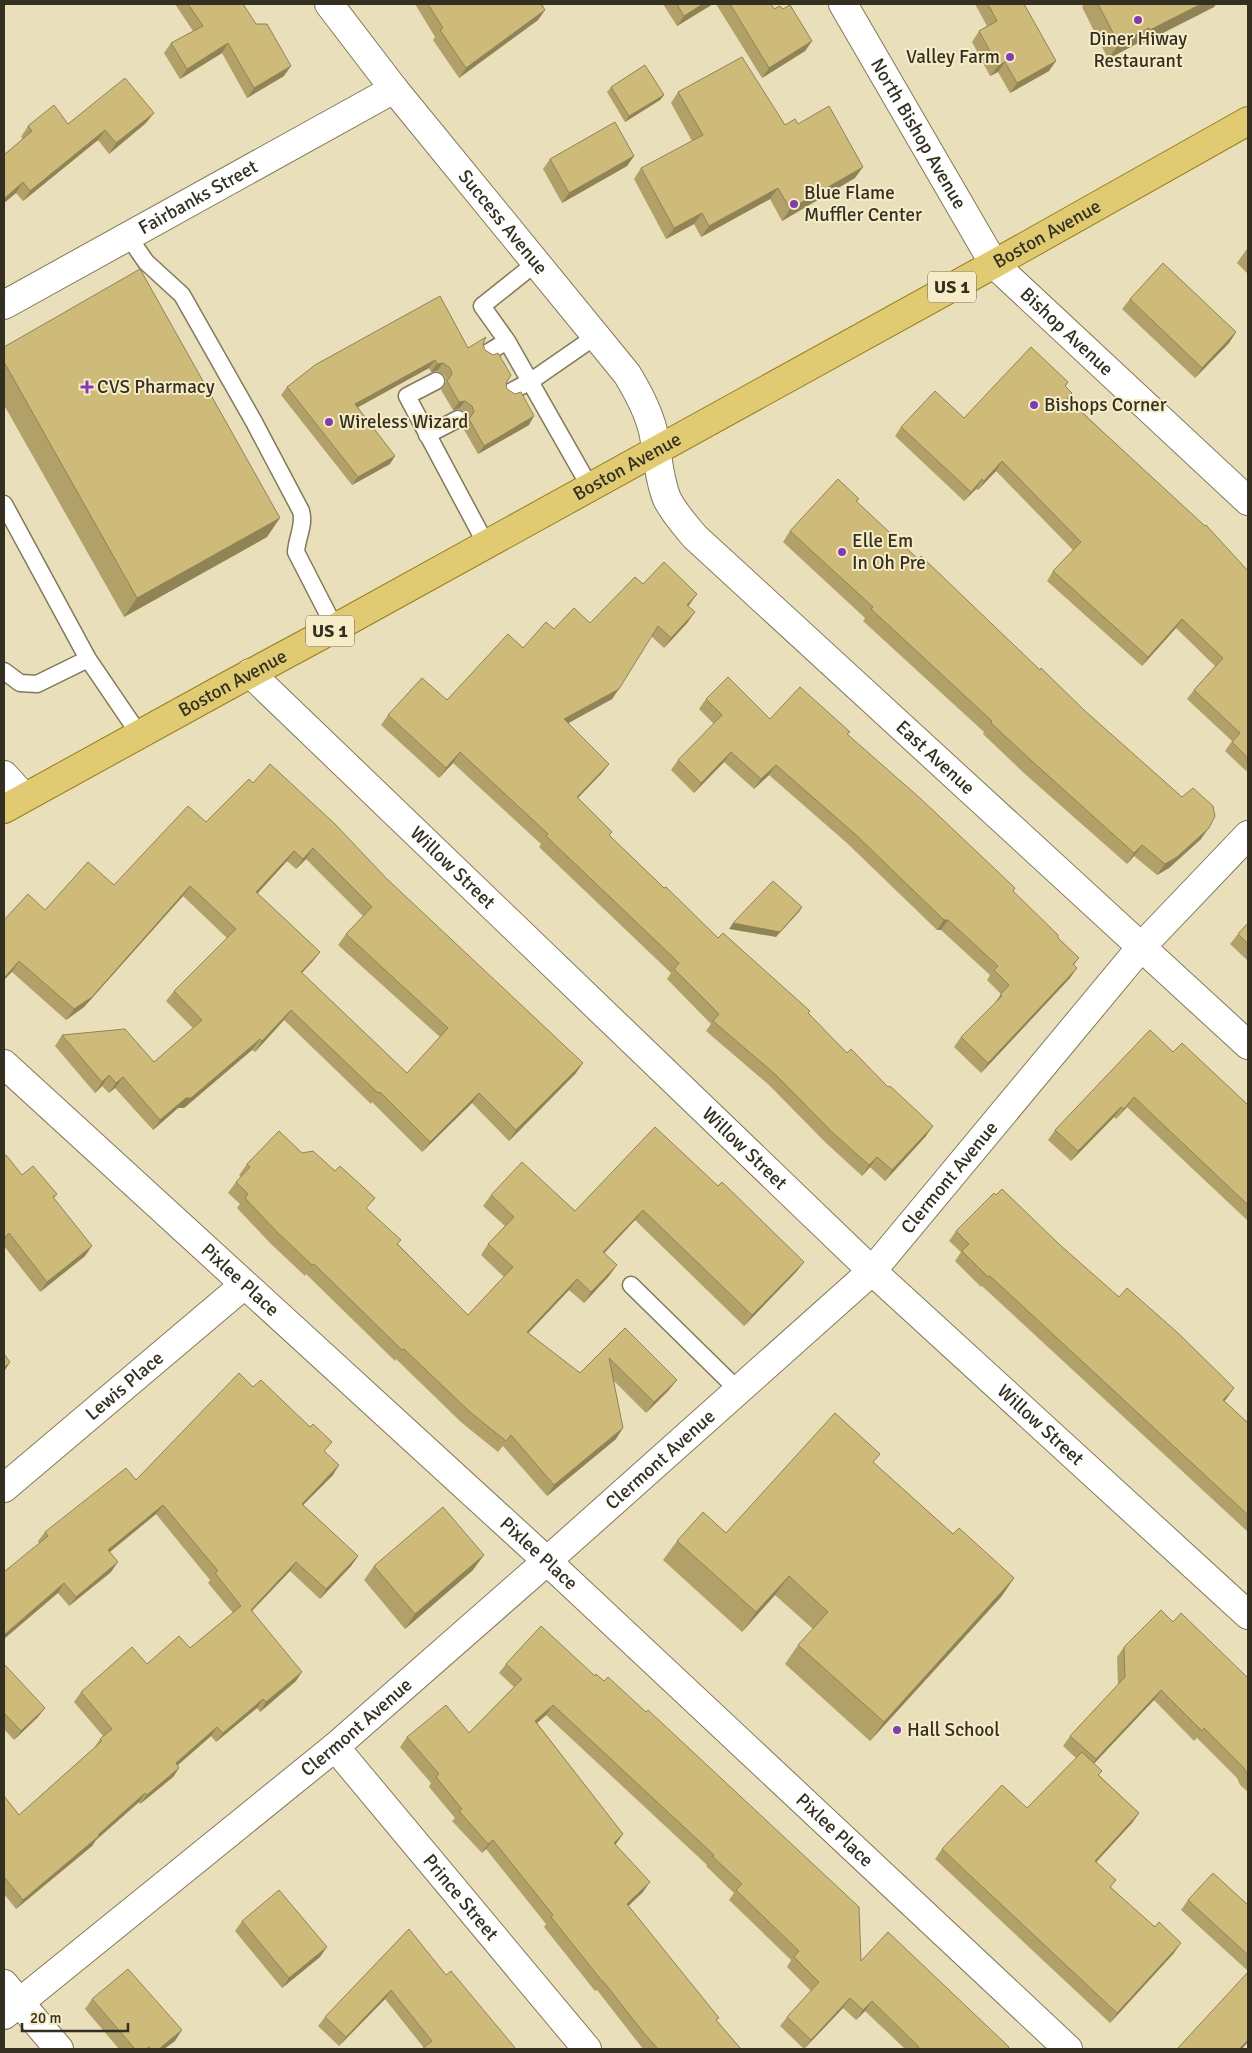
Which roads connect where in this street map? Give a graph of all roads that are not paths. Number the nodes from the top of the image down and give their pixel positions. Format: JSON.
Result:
{"nodes":[{"id":1,"x":329,"y":4,"type":"edge"},
{"id":2,"x":843,"y":4,"type":"edge"},
{"id":3,"x":394,"y":89,"type":"junction"},
{"id":4,"x":1248,"y":120,"type":"edge"},
{"id":5,"x":128,"y":236,"type":"junction"},
{"id":6,"x":536,"y":262,"type":"junction"},
{"id":7,"x":994,"y":264,"type":"junction"},
{"id":8,"x":4,"y":305,"type":"edge"},
{"id":9,"x":596,"y":336,"type":"junction"},
{"id":10,"x":507,"y":341,"type":"junction"},
{"id":11,"x":487,"y":353,"type":"edge"},
{"id":12,"x":531,"y":380,"type":"junction"},
{"id":13,"x":436,"y":381,"type":"dead end"},
{"id":14,"x":510,"y":392,"type":"edge"},
{"id":15,"x":458,"y":418,"type":"dead end"},
{"id":16,"x":427,"y":435,"type":"junction"},
{"id":17,"x":655,"y":450,"type":"junction"},
{"id":18,"x":590,"y":487,"type":"junction"},
{"id":19,"x":1248,"y":501,"type":"edge"},
{"id":20,"x":4,"y":504,"type":"edge"},
{"id":21,"x":486,"y":544,"type":"junction"},
{"id":22,"x":335,"y":628,"type":"junction"},
{"id":23,"x":88,"y":659,"type":"junction"},
{"id":24,"x":4,"y":671,"type":"edge"},
{"id":25,"x":250,"y":674,"type":"junction"},
{"id":26,"x":139,"y":734,"type":"junction"},
{"id":27,"x":4,"y":775,"type":"edge"},
{"id":28,"x":14,"y":803,"type":"edge"},
{"id":29,"x":1248,"y":835,"type":"edge"},
{"id":30,"x":1142,"y":946,"type":"junction"},
{"id":31,"x":1248,"y":1045,"type":"edge"},
{"id":32,"x":4,"y":1064,"type":"edge"},
{"id":33,"x":872,"y":1271,"type":"junction"},
{"id":34,"x":244,"y":1285,"type":"junction"},
{"id":35,"x":631,"y":1285,"type":"dead end"},
{"id":36,"x":738,"y":1390,"type":"junction"},
{"id":37,"x":4,"y":1488,"type":"edge"},
{"id":38,"x":547,"y":1561,"type":"junction"},
{"id":39,"x":1248,"y":1615,"type":"edge"},
{"id":40,"x":335,"y":1747,"type":"junction"},
{"id":41,"x":9,"y":2000,"type":"edge"},
{"id":42,"x":59,"y":2049,"type":"edge"},
{"id":43,"x":587,"y":2049,"type":"edge"},
{"id":44,"x":1068,"y":2049,"type":"edge"}],
"edges":[{"from":1,"to":3,"type":"street","name":"Success Avenue"},
{"from":2,"to":7,"type":"street","name":"North Bishop Avenue"},
{"from":3,"to":5,"type":"street","name":"Fairbanks Street"},
{"from":3,"to":6,"type":"street","name":"Success Avenue"},
{"from":4,"to":7,"type":"main road","name":"Boston Avenue","number":"US 1"},
{"from":5,"to":8,"type":"street","name":"Fairbanks Street"},
{"from":5,"to":22,"type":"lane"},
{"from":6,"to":9,"type":"street","name":"Success Avenue"},
{"from":6,"to":10,"type":"lane"},
{"from":7,"to":17,"type":"main road","name":"Boston Avenue","number":"US 1"},
{"from":7,"to":19,"type":"street","name":"Bishop Avenue"},
{"from":9,"to":12,"type":"lane"},
{"from":9,"to":17,"type":"street","name":"Success Avenue"},
{"from":10,"to":11,"type":"lane"},
{"from":10,"to":12,"type":"lane"},
{"from":12,"to":14,"type":"lane"},
{"from":12,"to":18,"type":"lane"},
{"from":13,"to":16,"type":"lane"},
{"from":15,"to":16,"type":"lane"},
{"from":16,"to":21,"type":"lane"},
{"from":17,"to":18,"type":"main road","name":"Boston Avenue","number":"US 1"},
{"from":17,"to":30,"type":"street","name":"East Avenue"},
{"from":18,"to":21,"type":"main road","name":"Boston Avenue","number":"US 1"},
{"from":20,"to":23,"type":"lane"},
{"from":21,"to":22,"type":"main road","name":"Boston Avenue","number":"US 1"},
{"from":22,"to":25,"type":"main road","name":"Boston Avenue","number":"US 1"},
{"from":23,"to":24,"type":"lane"},
{"from":23,"to":26,"type":"lane"},
{"from":25,"to":26,"type":"main road","name":"Boston Avenue","number":"US 1"},
{"from":25,"to":33,"type":"street","name":"Willow Street"},
{"from":26,"to":28,"type":"main road","name":"Boston Avenue","number":"US 1"},
{"from":27,"to":28,"type":"street"},
{"from":29,"to":30,"type":"street","name":"Clermont Avenue"},
{"from":30,"to":31,"type":"street","name":"East Avenue"},
{"from":30,"to":33,"type":"street","name":"Clermont Avenue"},
{"from":32,"to":34,"type":"street","name":"Pixlee Place"},
{"from":33,"to":36,"type":"street","name":"Clermont Avenue"},
{"from":33,"to":39,"type":"street","name":"Willow Street"},
{"from":34,"to":37,"type":"street","name":"Lewis Place"},
{"from":34,"to":38,"type":"street","name":"Pixlee Place"},
{"from":35,"to":36,"type":"lane"},
{"from":36,"to":38,"type":"street","name":"Clermont Avenue"},
{"from":38,"to":40,"type":"street","name":"Clermont Avenue"},
{"from":38,"to":44,"type":"street","name":"Pixlee Place"},
{"from":40,"to":41,"type":"street","name":"Clermont Avenue"},
{"from":40,"to":43,"type":"street","name":"Prince Street"},
{"from":41,"to":42,"type":"street"}]}
